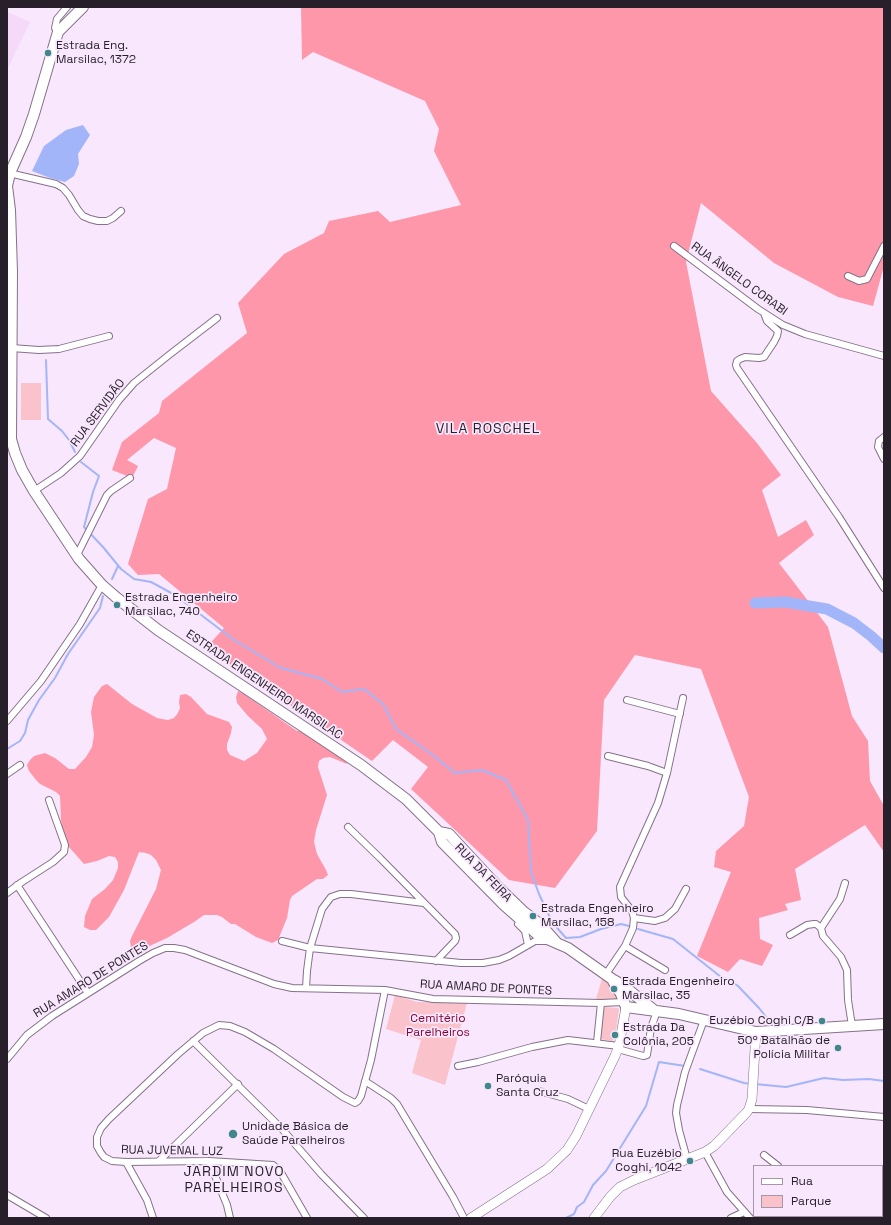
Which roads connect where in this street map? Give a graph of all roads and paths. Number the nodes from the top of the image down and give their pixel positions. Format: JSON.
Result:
{"nodes":[{"id":1,"x":67,"y":7,"type":"edge"},
{"id":2,"x":82,"y":7,"type":"edge"},
{"id":3,"x":58,"y":32,"type":"junction"},
{"id":4,"x":9,"y":172,"type":"edge"},
{"id":5,"x":8,"y":202,"type":"edge"},
{"id":6,"x":120,"y":211,"type":"dead end"},
{"id":7,"x":9,"y":238,"type":"edge"},
{"id":8,"x":674,"y":246,"type":"dead end"},
{"id":9,"x":884,"y":246,"type":"edge"},
{"id":10,"x":9,"y":260,"type":"edge"},
{"id":11,"x":848,"y":276,"type":"dead end"},
{"id":12,"x":764,"y":313,"type":"junction"},
{"id":13,"x":217,"y":318,"type":"dead end"},
{"id":14,"x":109,"y":336,"type":"dead end"},
{"id":15,"x":10,"y":343,"type":"edge"},
{"id":16,"x":884,"y":356,"type":"edge"},
{"id":17,"x":884,"y":437,"type":"edge"},
{"id":18,"x":884,"y":459,"type":"edge"},
{"id":19,"x":130,"y":478,"type":"dead end"},
{"id":20,"x":34,"y":491,"type":"junction"},
{"id":21,"x":77,"y":555,"type":"junction"},
{"id":22,"x":102,"y":584,"type":"junction"},
{"id":23,"x":884,"y":588,"type":"edge"},
{"id":24,"x":683,"y":698,"type":"dead end"},
{"id":25,"x":627,"y":700,"type":"dead end"},
{"id":26,"x":680,"y":714,"type":"junction"},
{"id":27,"x":7,"y":721,"type":"edge"},
{"id":28,"x":608,"y":756,"type":"dead end"},
{"id":29,"x":20,"y":765,"type":"dead end"},
{"id":30,"x":667,"y":773,"type":"junction"},
{"id":31,"x":7,"y":774,"type":"edge"},
{"id":32,"x":49,"y":800,"type":"dead end"},
{"id":33,"x":348,"y":827,"type":"dead end"},
{"id":34,"x":845,"y":883,"type":"dead end"},
{"id":35,"x":17,"y":885,"type":"junction"},
{"id":36,"x":686,"y":889,"type":"dead end"},
{"id":37,"x":7,"y":893,"type":"edge"},
{"id":38,"x":424,"y":902,"type":"junction"},
{"id":39,"x":634,"y":918,"type":"junction"},
{"id":40,"x":821,"y":928,"type":"junction"},
{"id":41,"x":533,"y":929,"type":"junction"},
{"id":42,"x":790,"y":935,"type":"dead end"},
{"id":43,"x":282,"y":941,"type":"dead end"},
{"id":44,"x":528,"y":945,"type":"junction"},
{"id":45,"x":625,"y":946,"type":"junction"},
{"id":46,"x":310,"y":948,"type":"junction"},
{"id":47,"x":436,"y":961,"type":"junction"},
{"id":48,"x":665,"y":970,"type":"dead end"},
{"id":49,"x":609,"y":977,"type":"junction"},
{"id":50,"x":306,"y":988,"type":"junction"},
{"id":51,"x":385,"y":990,"type":"junction"},
{"id":52,"x":88,"y":993,"type":"junction"},
{"id":53,"x":601,"y":1003,"type":"junction"},
{"id":54,"x":625,"y":1004,"type":"junction"},
{"id":55,"x":653,"y":1009,"type":"junction"},
{"id":56,"x":704,"y":1020,"type":"junction"},
{"id":57,"x":884,"y":1024,"type":"edge"},
{"id":58,"x":852,"y":1026,"type":"junction"},
{"id":59,"x":756,"y":1032,"type":"junction"},
{"id":60,"x":193,"y":1040,"type":"junction"},
{"id":61,"x":597,"y":1042,"type":"junction"},
{"id":62,"x":618,"y":1048,"type":"junction"},
{"id":63,"x":7,"y":1059,"type":"edge"},
{"id":64,"x":458,"y":1066,"type":"dead end"},
{"id":65,"x":365,"y":1081,"type":"junction"},
{"id":66,"x":238,"y":1084,"type":"junction"},
{"id":67,"x":539,"y":1091,"type":"dead end"},
{"id":68,"x":590,"y":1109,"type":"junction"},
{"id":69,"x":749,"y":1109,"type":"junction"},
{"id":70,"x":884,"y":1117,"type":"edge"},
{"id":71,"x":705,"y":1152,"type":"junction"},
{"id":72,"x":764,"y":1155,"type":"dead end"},
{"id":73,"x":687,"y":1159,"type":"junction"},
{"id":74,"x":159,"y":1161,"type":"junction"},
{"id":75,"x":209,"y":1161,"type":"junction"},
{"id":76,"x":126,"y":1162,"type":"junction"},
{"id":77,"x":777,"y":1165,"type":"edge"},
{"id":78,"x":7,"y":1195,"type":"edge"},
{"id":79,"x":744,"y":1212,"type":"junction"},
{"id":80,"x":46,"y":1218,"type":"edge"},
{"id":81,"x":153,"y":1218,"type":"edge"},
{"id":82,"x":230,"y":1218,"type":"edge"},
{"id":83,"x":307,"y":1218,"type":"edge"},
{"id":84,"x":364,"y":1218,"type":"edge"},
{"id":85,"x":464,"y":1218,"type":"edge"},
{"id":86,"x":471,"y":1218,"type":"edge"},
{"id":87,"x":594,"y":1218,"type":"edge"},
{"id":88,"x":731,"y":1218,"type":"edge"},
{"id":89,"x":750,"y":1218,"type":"edge"}],
"edges":[{"from":1,"to":3,"type":"street","name":"ESTRADA ENGENHEIRO MARSILAC"},
{"from":2,"to":3,"type":"main road","name":"ESTRADA ENGENHEIRO MARSILAC"},
{"from":3,"to":4,"type":"main road","name":"ESTRADA ENGENHEIRO MARSILAC"},
{"from":4,"to":5,"type":"main road","name":"ESTRADA ENGENHEIRO MARSILAC"},
{"from":4,"to":6,"type":"street"},
{"from":5,"to":7,"type":"main road","name":"ESTRADA ENGENHEIRO MARSILAC"},
{"from":7,"to":10,"type":"main road","name":"ESTRADA ENGENHEIRO MARSILAC"},
{"from":8,"to":12,"type":"street","name":"RUA ÂNGELO CORABI"},
{"from":9,"to":11,"type":"street"},
{"from":10,"to":15,"type":"main road","name":"ESTRADA ENGENHEIRO MARSILAC"},
{"from":12,"to":16,"type":"street","name":"RUA ÂNGELO CORABI"},
{"from":12,"to":23,"type":"street"},
{"from":13,"to":20,"type":"street","name":"RUA SERVIDÃO"},
{"from":14,"to":15,"type":"street"},
{"from":15,"to":20,"type":"main road","name":"ESTRADA ENGENHEIRO MARSILAC"},
{"from":17,"to":18,"type":"street"},
{"from":19,"to":21,"type":"street"},
{"from":20,"to":21,"type":"main road","name":"ESTRADA ENGENHEIRO MARSILAC"},
{"from":21,"to":22,"type":"main road","name":"ESTRADA ENGENHEIRO MARSILAC"},
{"from":22,"to":27,"type":"street"},
{"from":22,"to":41,"type":"main road","name":"ESTRADA ENGENHEIRO MARSILAC"},
{"from":24,"to":26,"type":"street"},
{"from":25,"to":26,"type":"street"},
{"from":26,"to":30,"type":"street"},
{"from":28,"to":30,"type":"street"},
{"from":29,"to":31,"type":"street"},
{"from":30,"to":39,"type":"street"},
{"from":32,"to":35,"type":"street"},
{"from":33,"to":38,"type":"street"},
{"from":34,"to":40,"type":"street"},
{"from":35,"to":37,"type":"street"},
{"from":35,"to":52,"type":"street"},
{"from":36,"to":39,"type":"street"},
{"from":38,"to":46,"type":"street"},
{"from":38,"to":47,"type":"street"},
{"from":39,"to":45,"type":"street"},
{"from":40,"to":42,"type":"street"},
{"from":40,"to":58,"type":"street"},
{"from":41,"to":44,"type":"street"},
{"from":41,"to":44,"type":"street"},
{"from":41,"to":49,"type":"main road","name":"ESTRADA ENGENHEIRO MARSILAC"},
{"from":43,"to":46,"type":"street"},
{"from":44,"to":47,"type":"street"},
{"from":45,"to":48,"type":"street"},
{"from":45,"to":49,"type":"street"},
{"from":46,"to":47,"type":"street"},
{"from":46,"to":50,"type":"street"},
{"from":49,"to":54,"type":"main road","name":"ESTRADA ENGENHEIRO MARSILAC"},
{"from":49,"to":55,"type":"main road","name":"ESTRADA ENGENHEIRO MARSILAC"},
{"from":50,"to":51,"type":"street","name":"RUA AMARO DE PONTES"},
{"from":50,"to":52,"type":"street","name":"RUA AMARO DE PONTES"},
{"from":51,"to":53,"type":"street","name":"RUA AMARO DE PONTES"},
{"from":51,"to":65,"type":"street"},
{"from":52,"to":63,"type":"street","name":"RUA AMARO DE PONTES"},
{"from":53,"to":54,"type":"street","name":"RUA AMARO DE PONTES"},
{"from":53,"to":61,"type":"street"},
{"from":54,"to":55,"type":"main road"},
{"from":54,"to":62,"type":"main road"},
{"from":55,"to":56,"type":"main road"},
{"from":55,"to":62,"type":"street"},
{"from":56,"to":59,"type":"main road"},
{"from":56,"to":73,"type":"street"},
{"from":57,"to":58,"type":"main road"},
{"from":58,"to":59,"type":"main road"},
{"from":59,"to":69,"type":"main road"},
{"from":60,"to":65,"type":"street"},
{"from":60,"to":66,"type":"street"},
{"from":60,"to":76,"type":"street","name":"RUA JUVENAL LUZ"},
{"from":61,"to":62,"type":"street"},
{"from":61,"to":64,"type":"street"},
{"from":62,"to":68,"type":"main road"},
{"from":65,"to":85,"type":"street"},
{"from":66,"to":74,"type":"street"},
{"from":66,"to":84,"type":"street"},
{"from":67,"to":68,"type":"street"},
{"from":68,"to":86,"type":"main road"},
{"from":69,"to":70,"type":"street"},
{"from":69,"to":71,"type":"main road"},
{"from":71,"to":73,"type":"main road"},
{"from":71,"to":79,"type":"street"},
{"from":72,"to":77,"type":"street"},
{"from":73,"to":87,"type":"main road"},
{"from":74,"to":75,"type":"street","name":"RUA JUVENAL LUZ"},
{"from":74,"to":76,"type":"street","name":"RUA JUVENAL LUZ"},
{"from":75,"to":82,"type":"street"},
{"from":75,"to":83,"type":"street","name":"RUA JUVENAL LUZ"},
{"from":76,"to":81,"type":"street"},
{"from":78,"to":80,"type":"street"},
{"from":79,"to":88,"type":"street"},
{"from":79,"to":89,"type":"street"}]}
